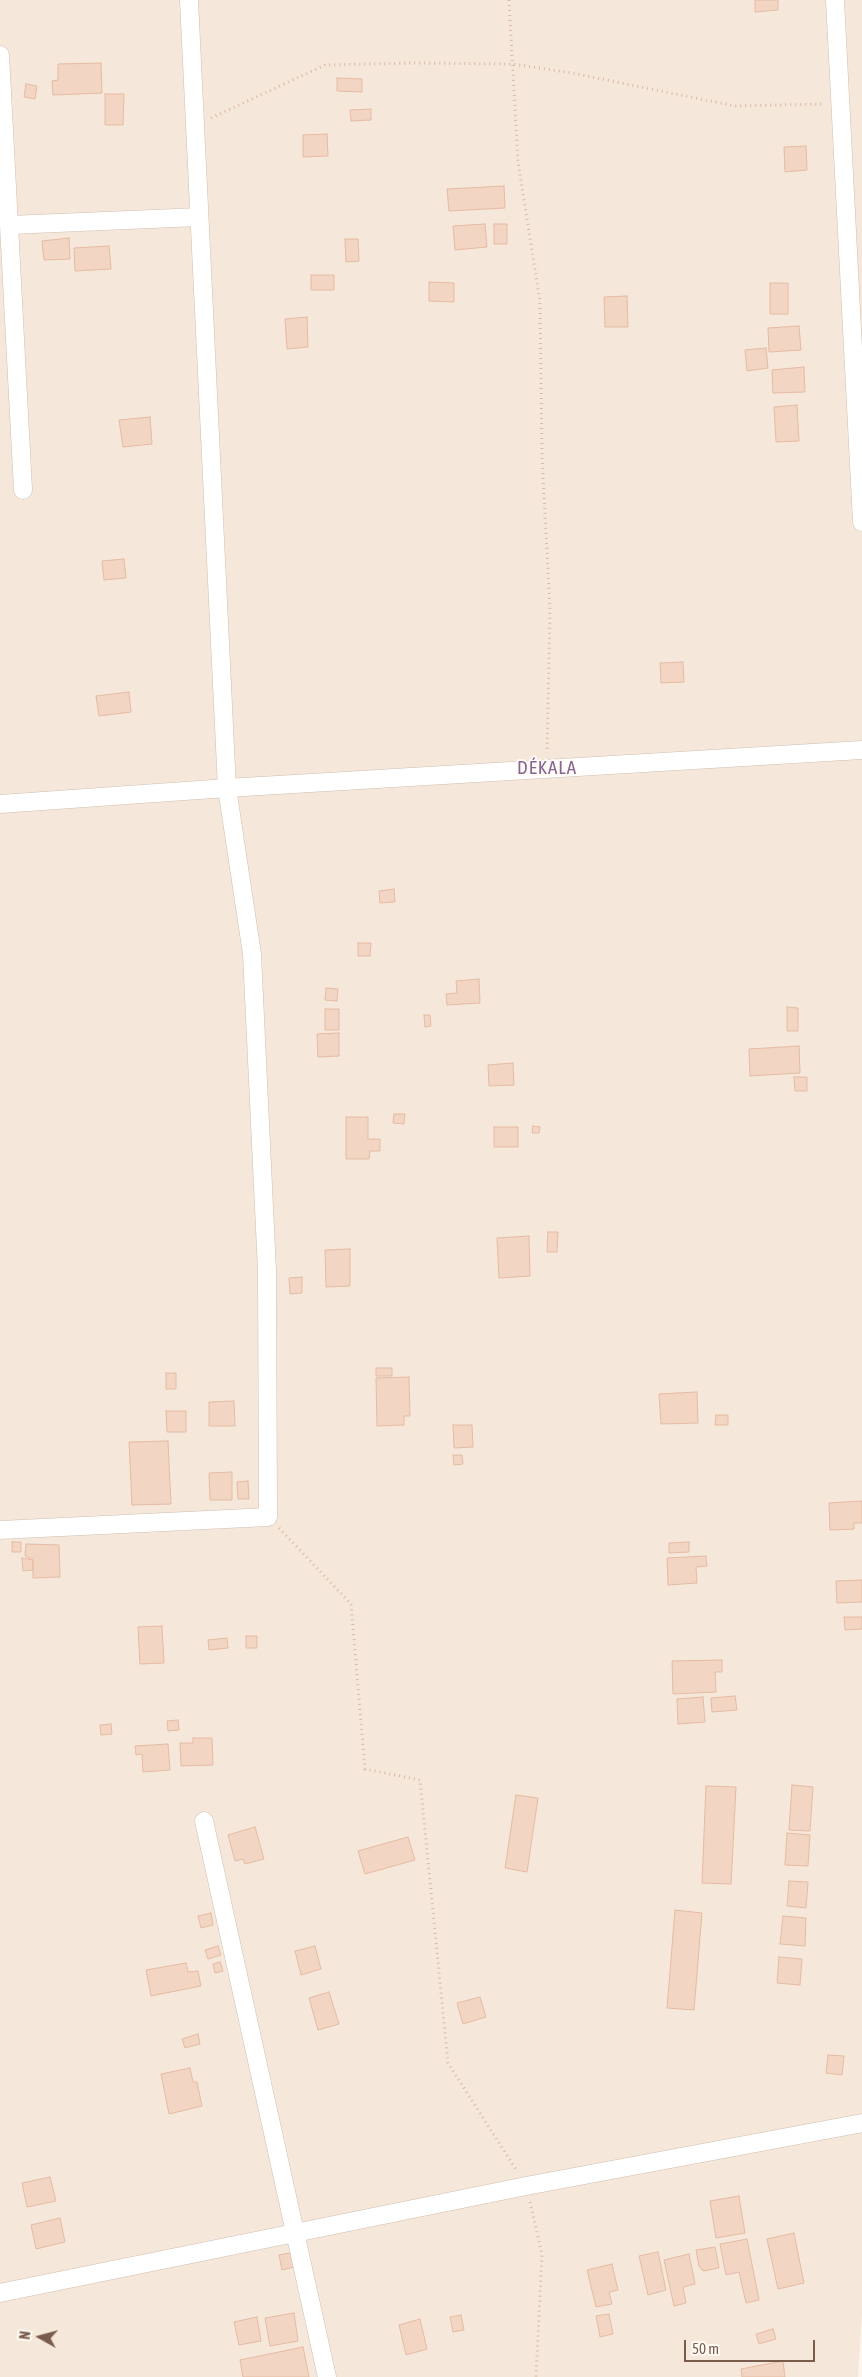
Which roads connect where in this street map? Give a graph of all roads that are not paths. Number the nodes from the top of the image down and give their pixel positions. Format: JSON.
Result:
{"nodes":[{"id":1,"x":189,"y":0,"type":"edge"},
{"id":2,"x":835,"y":0,"type":"edge"},
{"id":3,"x":0,"y":55,"type":"edge"},
{"id":4,"x":199,"y":217,"type":"junction"},
{"id":5,"x":10,"y":225,"type":"junction"},
{"id":6,"x":23,"y":490,"type":"dead end"},
{"id":7,"x":862,"y":522,"type":"edge"},
{"id":8,"x":862,"y":750,"type":"edge"},
{"id":9,"x":227,"y":788,"type":"junction"},
{"id":10,"x":0,"y":804,"type":"edge"},
{"id":11,"x":0,"y":1530,"type":"edge"},
{"id":12,"x":204,"y":1821,"type":"dead end"},
{"id":13,"x":862,"y":2123,"type":"edge"},
{"id":14,"x":296,"y":2233,"type":"junction"},
{"id":15,"x":0,"y":2293,"type":"edge"},
{"id":16,"x":327,"y":2377,"type":"edge"}],
"edges":[{"from":1,"to":4,"type":"street"},
{"from":2,"to":7,"type":"street"},
{"from":3,"to":5,"type":"street"},
{"from":4,"to":5,"type":"street"},
{"from":4,"to":9,"type":"street"},
{"from":5,"to":6,"type":"street"},
{"from":8,"to":9,"type":"street"},
{"from":9,"to":10,"type":"street"},
{"from":9,"to":11,"type":"street"},
{"from":12,"to":14,"type":"street"},
{"from":13,"to":14,"type":"street"},
{"from":14,"to":15,"type":"street"},
{"from":14,"to":16,"type":"street"}]}
